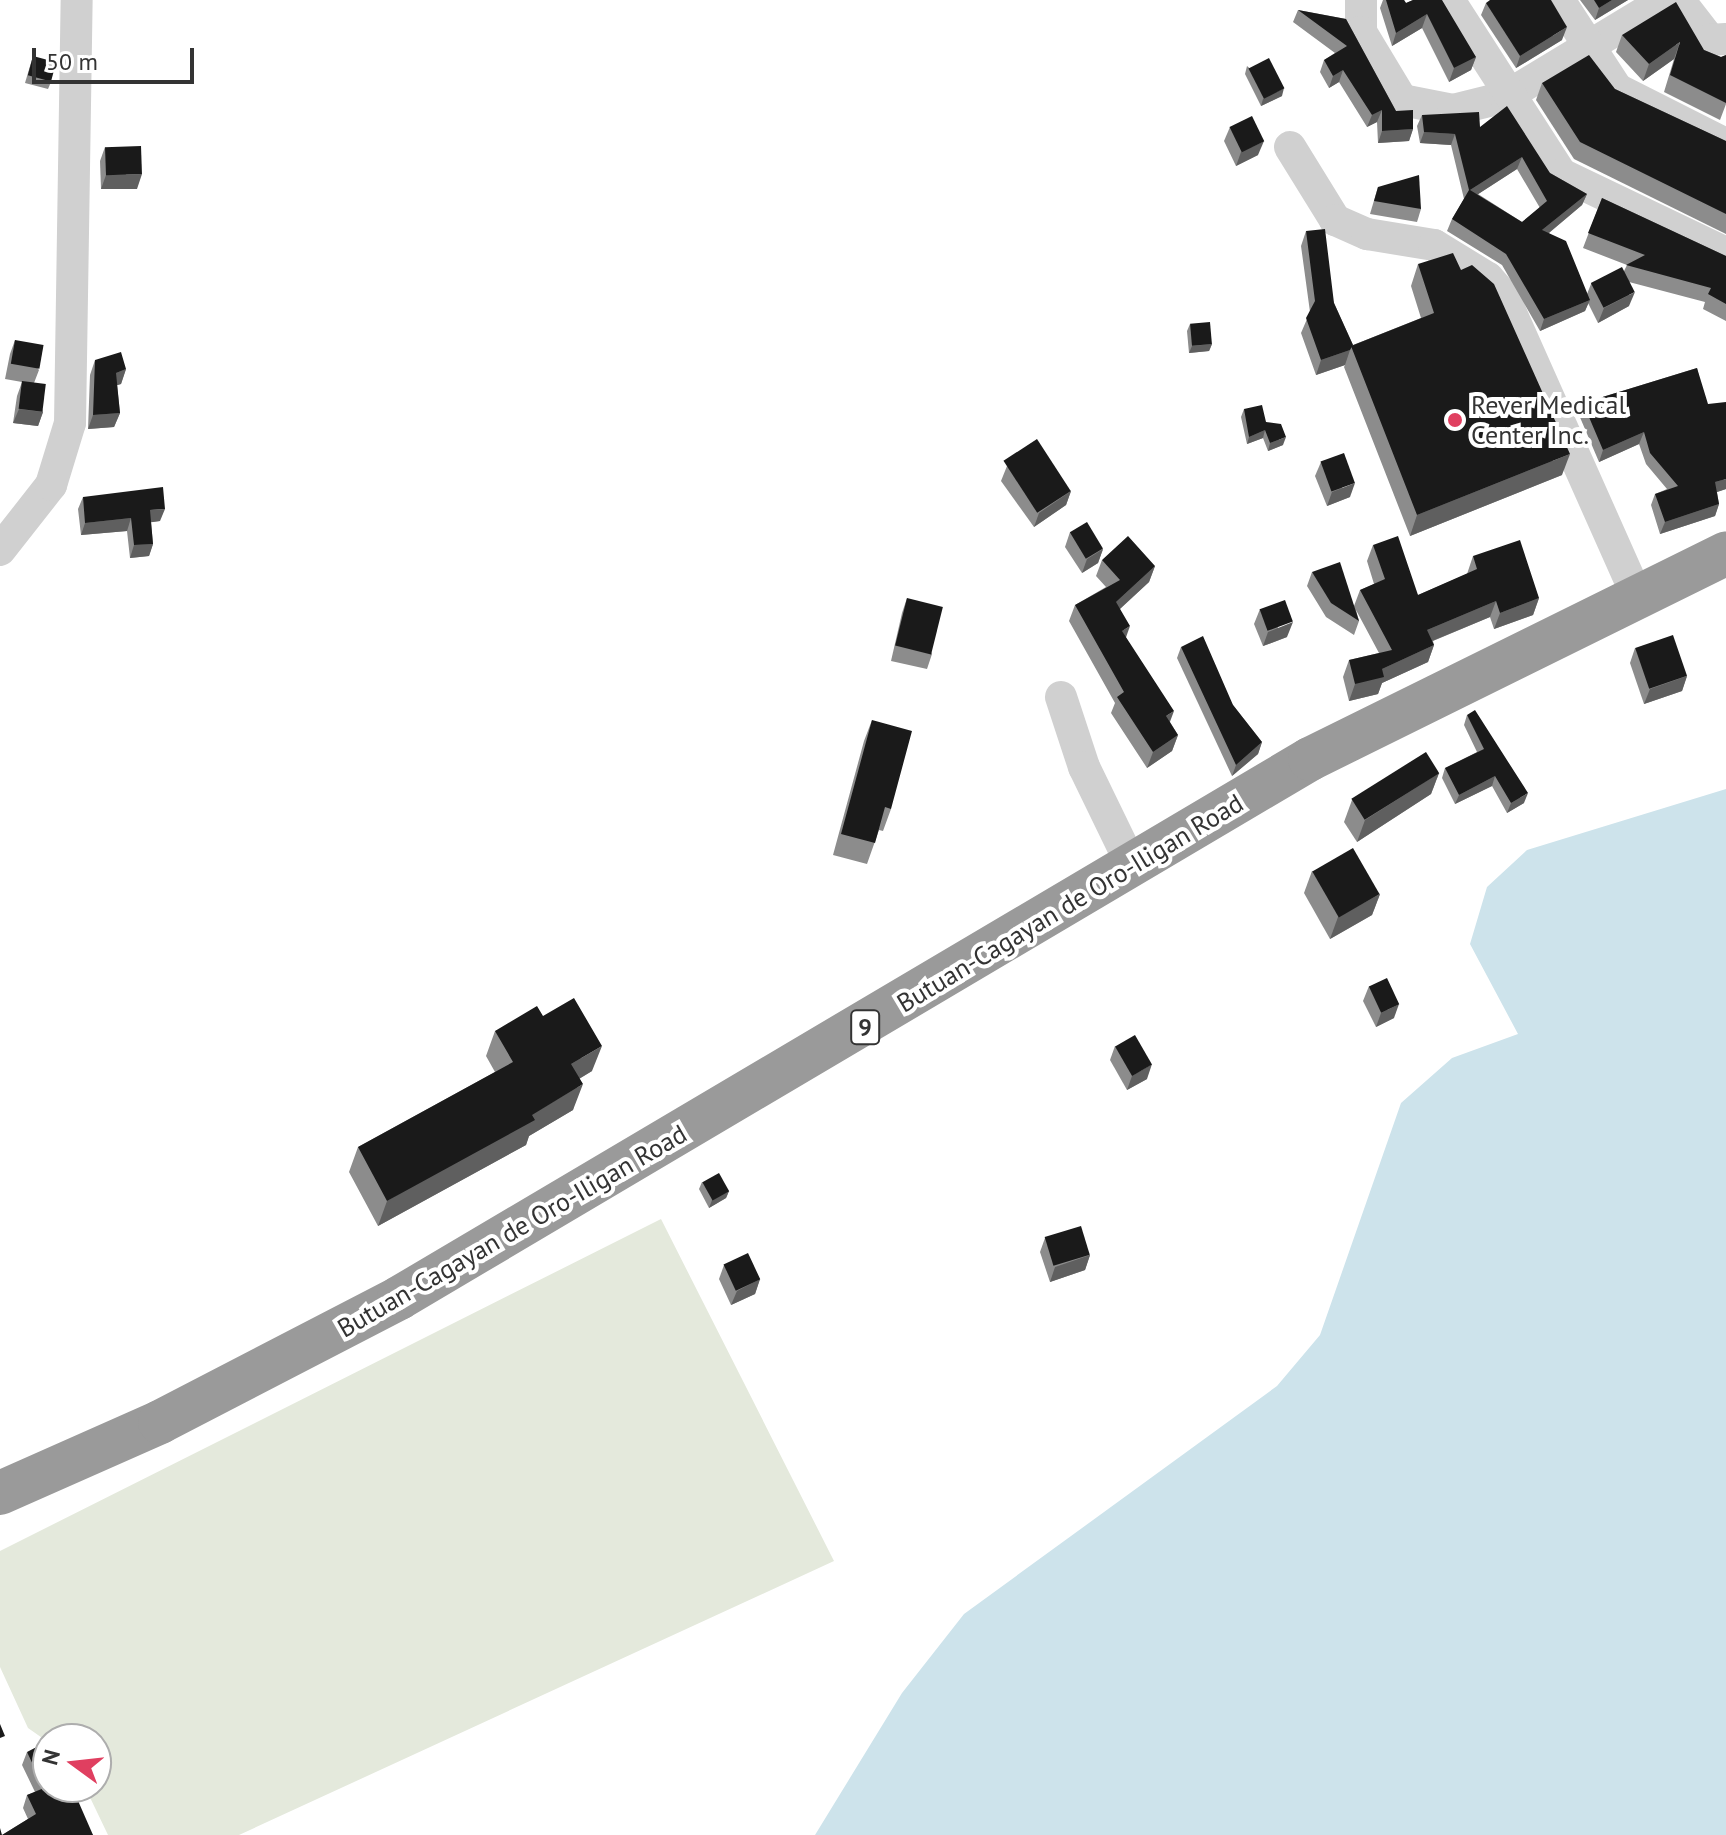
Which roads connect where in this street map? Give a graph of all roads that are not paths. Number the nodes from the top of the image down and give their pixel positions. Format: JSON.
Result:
{"nodes":[{"id":1,"x":77,"y":0,"type":"edge"},
{"id":2,"x":1361,"y":0,"type":"edge"},
{"id":3,"x":1449,"y":0,"type":"edge"},
{"id":4,"x":1559,"y":0,"type":"edge"},
{"id":5,"x":1665,"y":0,"type":"edge"},
{"id":6,"x":1679,"y":0,"type":"edge"},
{"id":7,"x":1726,"y":39,"type":"edge"},
{"id":8,"x":1588,"y":47,"type":"junction"},
{"id":9,"x":1505,"y":97,"type":"junction"},
{"id":10,"x":1726,"y":144,"type":"edge"},
{"id":11,"x":1290,"y":147,"type":"dead end"},
{"id":12,"x":1726,"y":253,"type":"edge"},
{"id":13,"x":0,"y":550,"type":"edge"},
{"id":14,"x":1726,"y":553,"type":"edge"},
{"id":15,"x":1636,"y":594,"type":"junction"},
{"id":16,"x":1061,"y":697,"type":"dead end"},
{"id":17,"x":1132,"y":866,"type":"junction"},
{"id":18,"x":0,"y":1493,"type":"edge"}],
"edges":[{"from":1,"to":13,"type":"street"},
{"from":2,"to":9,"type":"street"},
{"from":3,"to":9,"type":"street"},
{"from":4,"to":8,"type":"street"},
{"from":5,"to":8,"type":"street"},
{"from":6,"to":7,"type":"street"},
{"from":8,"to":9,"type":"street"},
{"from":8,"to":10,"type":"street"},
{"from":9,"to":12,"type":"street"},
{"from":11,"to":15,"type":"street"},
{"from":14,"to":15,"type":"highway","name":"Butuan-Cagayan de Oro-Iligan Road","number":"9"},
{"from":15,"to":17,"type":"highway","name":"Butuan-Cagayan de Oro-Iligan Road","number":"9"},
{"from":16,"to":17,"type":"street"},
{"from":17,"to":18,"type":"highway","name":"Butuan-Cagayan de Oro-Iligan Road","number":"9"}]}
